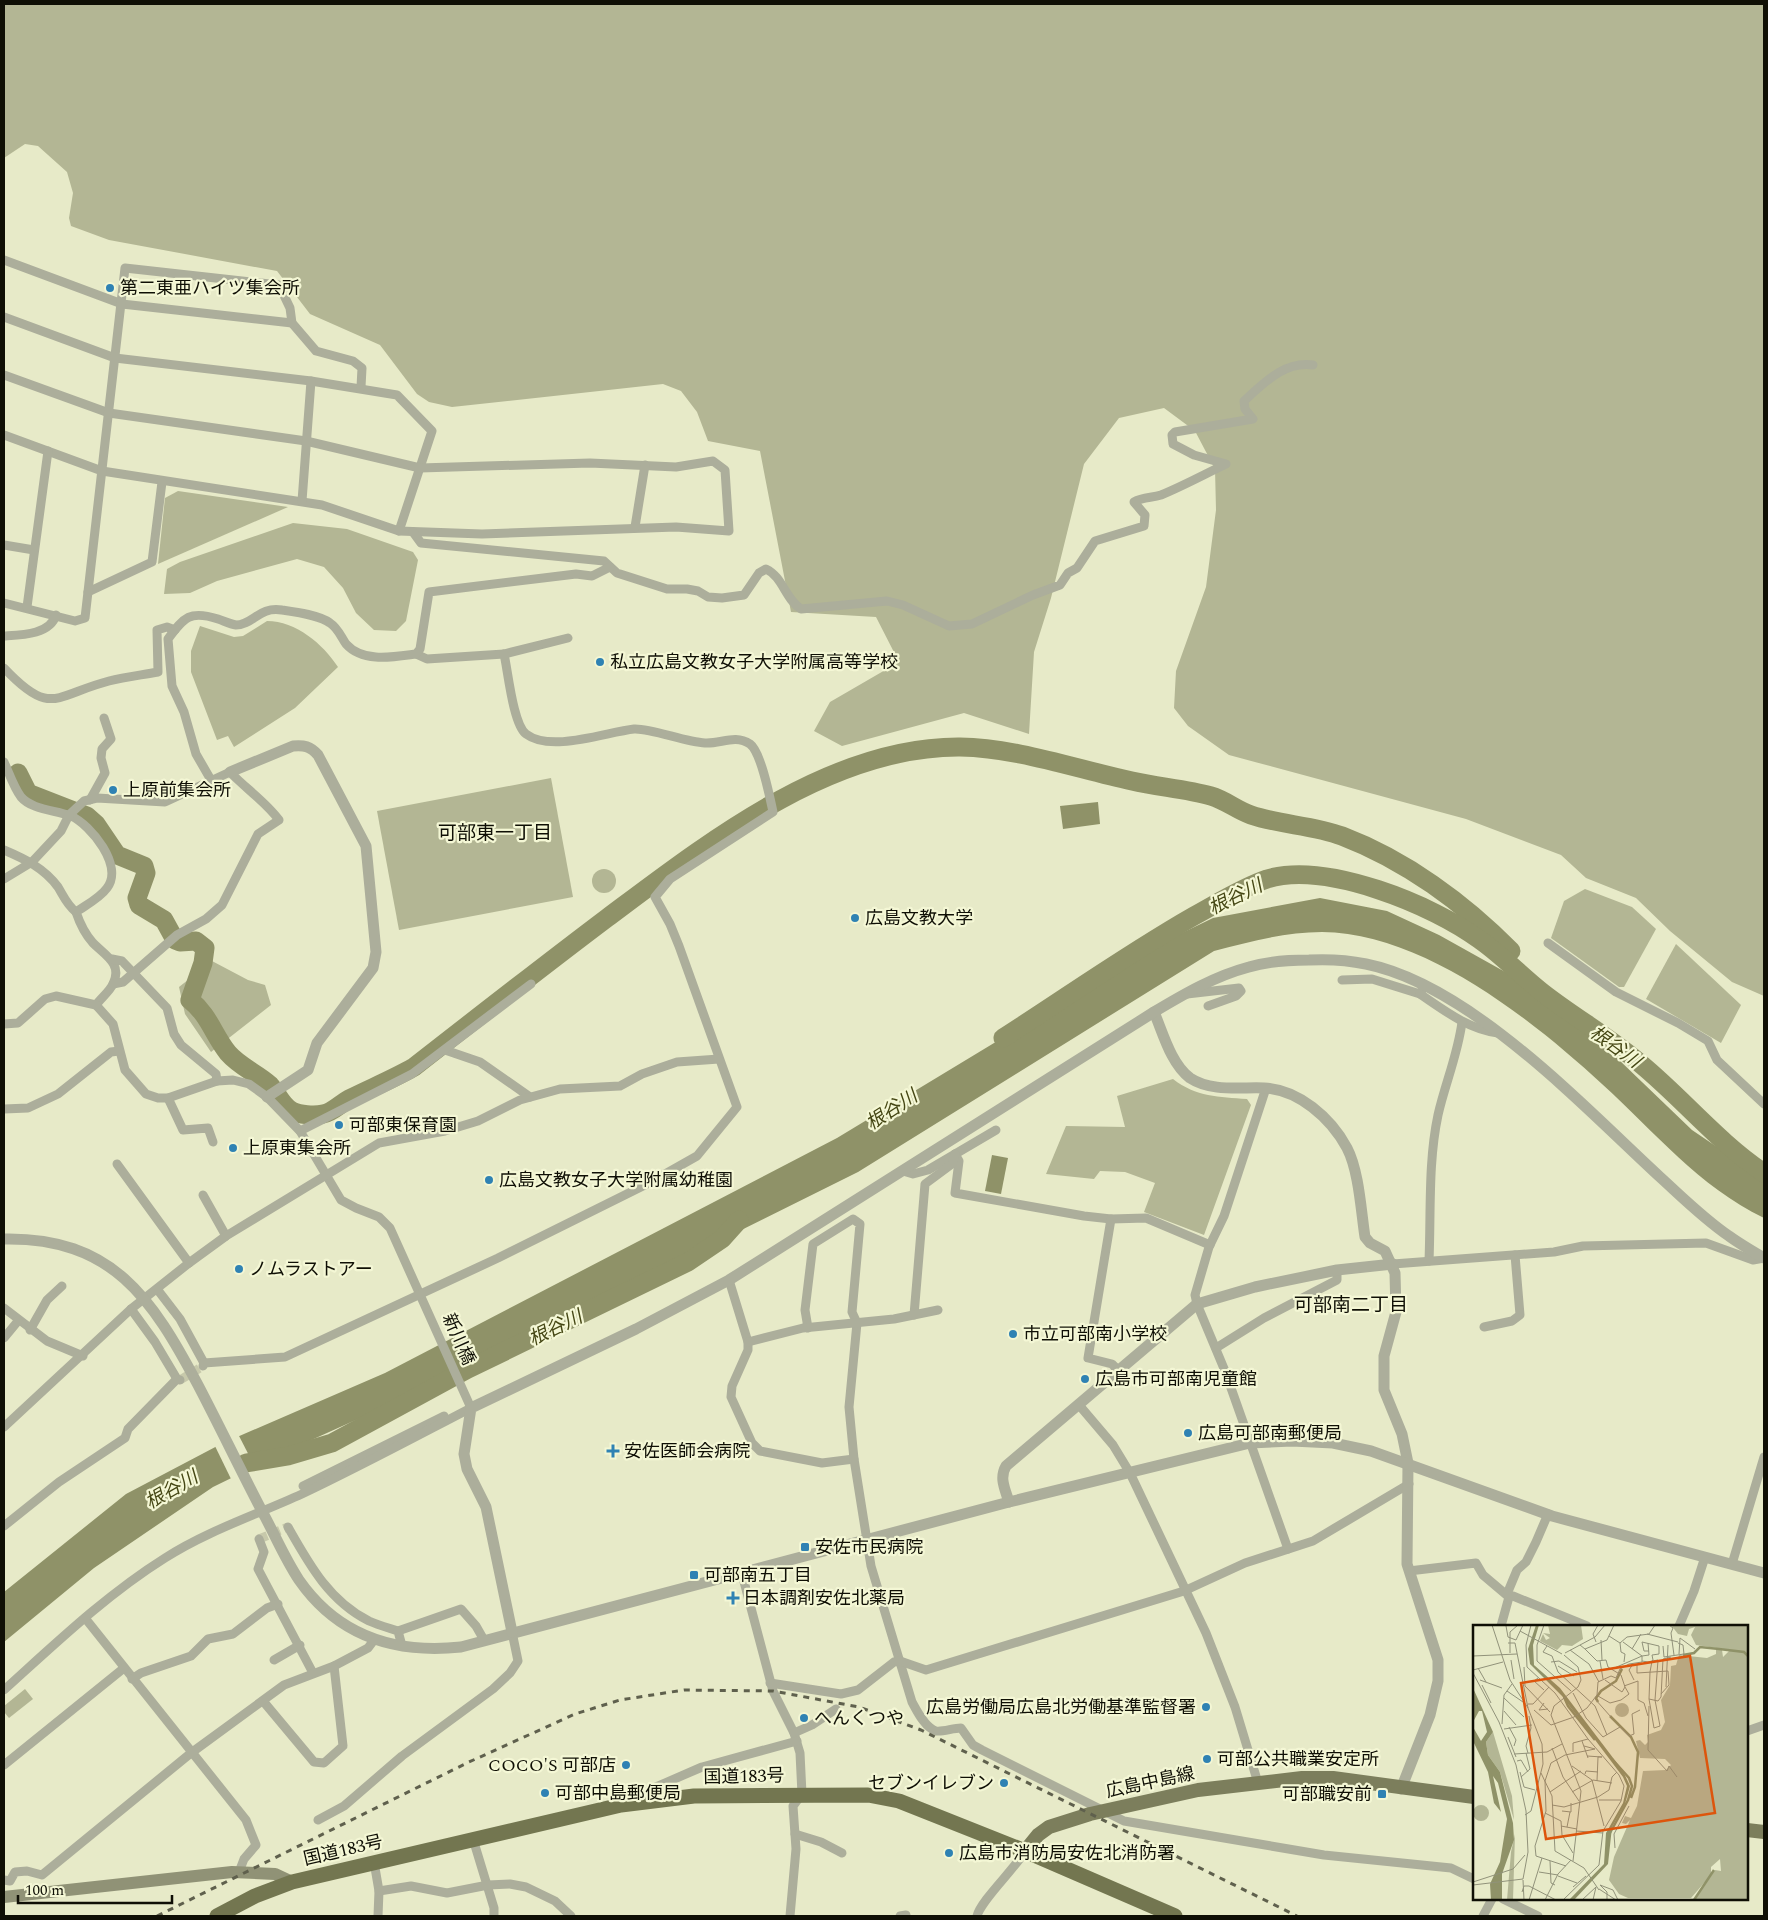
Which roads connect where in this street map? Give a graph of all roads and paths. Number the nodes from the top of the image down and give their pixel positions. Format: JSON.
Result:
{"nodes":[{"id":1,"x":4,"y":260,"type":"edge"},
{"id":2,"x":122,"y":304,"type":"junction"},
{"id":3,"x":4,"y":317,"type":"edge"},
{"id":4,"x":292,"y":323,"type":"junction"},
{"id":5,"x":115,"y":358,"type":"junction"},
{"id":6,"x":1313,"y":365,"type":"dead end"},
{"id":7,"x":4,"y":375,"type":"edge"},
{"id":8,"x":311,"y":381,"type":"junction"},
{"id":9,"x":361,"y":387,"type":"junction"},
{"id":10,"x":109,"y":413,"type":"junction"},
{"id":11,"x":4,"y":436,"type":"edge"},
{"id":12,"x":306,"y":441,"type":"junction"},
{"id":13,"x":48,"y":451,"type":"junction"},
{"id":14,"x":646,"y":465,"type":"junction"},
{"id":15,"x":420,"y":468,"type":"junction"},
{"id":16,"x":102,"y":471,"type":"junction"},
{"id":17,"x":162,"y":482,"type":"junction"},
{"id":18,"x":302,"y":501,"type":"junction"},
{"id":19,"x":636,"y":527,"type":"junction"},
{"id":20,"x":398,"y":531,"type":"junction"},
{"id":21,"x":413,"y":532,"type":"junction"},
{"id":22,"x":4,"y":545,"type":"edge"},
{"id":23,"x":34,"y":550,"type":"junction"},
{"id":24,"x":610,"y":567,"type":"junction"},
{"id":25,"x":88,"y":592,"type":"junction"},
{"id":26,"x":4,"y":603,"type":"edge"},
{"id":27,"x":27,"y":607,"type":"junction"},
{"id":28,"x":56,"y":615,"type":"junction"},
{"id":29,"x":175,"y":630,"type":"junction"},
{"id":30,"x":4,"y":636,"type":"edge"},
{"id":31,"x":568,"y":638,"type":"dead end"},
{"id":32,"x":416,"y":654,"type":"junction"},
{"id":33,"x":504,"y":654,"type":"junction"},
{"id":34,"x":4,"y":668,"type":"edge"},
{"id":35,"x":104,"y":718,"type":"dead end"},
{"id":36,"x":4,"y":762,"type":"edge"},
{"id":37,"x":230,"y":772,"type":"junction"},
{"id":38,"x":211,"y":780,"type":"junction"},
{"id":39,"x":90,"y":800,"type":"junction"},
{"id":40,"x":72,"y":811,"type":"junction"},
{"id":41,"x":4,"y":850,"type":"edge"},
{"id":42,"x":32,"y":862,"type":"junction"},
{"id":43,"x":4,"y":879,"type":"edge"},
{"id":44,"x":76,"y":912,"type":"junction"},
{"id":45,"x":1548,"y":943,"type":"dead end"},
{"id":46,"x":112,"y":959,"type":"junction"},
{"id":47,"x":133,"y":973,"type":"junction"},
{"id":48,"x":1342,"y":980,"type":"dead end"},
{"id":49,"x":113,"y":984,"type":"junction"},
{"id":50,"x":531,"y":984,"type":"dead end"},
{"id":51,"x":1422,"y":990,"type":"junction"},
{"id":52,"x":1184,"y":994,"type":"junction"},
{"id":53,"x":96,"y":1005,"type":"junction"},
{"id":54,"x":1208,"y":1006,"type":"dead end"},
{"id":55,"x":1154,"y":1012,"type":"junction"},
{"id":56,"x":1462,"y":1022,"type":"junction"},
{"id":57,"x":4,"y":1024,"type":"edge"},
{"id":58,"x":1498,"y":1033,"type":"junction"},
{"id":59,"x":445,"y":1050,"type":"junction"},
{"id":60,"x":119,"y":1051,"type":"junction"},
{"id":61,"x":719,"y":1059,"type":"junction"},
{"id":62,"x":218,"y":1081,"type":"junction"},
{"id":63,"x":1266,"y":1088,"type":"junction"},
{"id":64,"x":273,"y":1094,"type":"junction"},
{"id":65,"x":168,"y":1098,"type":"junction"},
{"id":66,"x":530,"y":1098,"type":"junction"},
{"id":67,"x":1764,"y":1104,"type":"edge"},
{"id":68,"x":4,"y":1109,"type":"edge"},
{"id":69,"x":996,"y":1130,"type":"dead end"},
{"id":70,"x":300,"y":1131,"type":"junction"},
{"id":71,"x":213,"y":1142,"type":"dead end"},
{"id":72,"x":955,"y":1154,"type":"junction"},
{"id":73,"x":118,"y":1164,"type":"dead end"},
{"id":74,"x":903,"y":1171,"type":"junction"},
{"id":75,"x":326,"y":1176,"type":"junction"},
{"id":76,"x":203,"y":1194,"type":"dead end"},
{"id":77,"x":1111,"y":1220,"type":"junction"},
{"id":78,"x":226,"y":1236,"type":"junction"},
{"id":79,"x":4,"y":1239,"type":"edge"},
{"id":80,"x":1210,"y":1245,"type":"junction"},
{"id":81,"x":1515,"y":1255,"type":"junction"},
{"id":82,"x":1764,"y":1258,"type":"edge"},
{"id":83,"x":1430,"y":1261,"type":"junction"},
{"id":84,"x":189,"y":1262,"type":"junction"},
{"id":85,"x":1393,"y":1264,"type":"junction"},
{"id":86,"x":1337,"y":1270,"type":"junction"},
{"id":87,"x":729,"y":1280,"type":"junction"},
{"id":88,"x":62,"y":1286,"type":"dead end"},
{"id":89,"x":157,"y":1289,"type":"junction"},
{"id":90,"x":422,"y":1295,"type":"junction"},
{"id":91,"x":145,"y":1298,"type":"junction"},
{"id":92,"x":1196,"y":1304,"type":"junction"},
{"id":93,"x":4,"y":1308,"type":"edge"},
{"id":94,"x":131,"y":1309,"type":"junction"},
{"id":95,"x":938,"y":1310,"type":"dead end"},
{"id":96,"x":914,"y":1315,"type":"junction"},
{"id":97,"x":18,"y":1321,"type":"junction"},
{"id":98,"x":857,"y":1323,"type":"junction"},
{"id":99,"x":1484,"y":1327,"type":"dead end"},
{"id":100,"x":808,"y":1328,"type":"junction"},
{"id":101,"x":30,"y":1330,"type":"junction"},
{"id":102,"x":4,"y":1338,"type":"edge"},
{"id":103,"x":748,"y":1342,"type":"junction"},
{"id":104,"x":1216,"y":1348,"type":"junction"},
{"id":105,"x":83,"y":1356,"type":"junction"},
{"id":106,"x":1119,"y":1371,"type":"junction"},
{"id":107,"x":1079,"y":1405,"type":"junction"},
{"id":108,"x":471,"y":1408,"type":"junction"},
{"id":109,"x":4,"y":1427,"type":"edge"},
{"id":110,"x":1250,"y":1443,"type":"junction"},
{"id":111,"x":1764,"y":1457,"type":"edge"},
{"id":112,"x":854,"y":1459,"type":"junction"},
{"id":113,"x":1408,"y":1463,"type":"junction"},
{"id":114,"x":1130,"y":1473,"type":"junction"},
{"id":115,"x":1409,"y":1484,"type":"junction"},
{"id":116,"x":1009,"y":1502,"type":"junction"},
{"id":117,"x":260,"y":1508,"type":"junction"},
{"id":118,"x":1548,"y":1514,"type":"junction"},
{"id":119,"x":4,"y":1526,"type":"edge"},
{"id":120,"x":288,"y":1527,"type":"dead end"},
{"id":121,"x":260,"y":1539,"type":"dead end"},
{"id":122,"x":866,"y":1539,"type":"junction"},
{"id":123,"x":1288,"y":1549,"type":"junction"},
{"id":124,"x":1705,"y":1557,"type":"junction"},
{"id":125,"x":1732,"y":1564,"type":"junction"},
{"id":126,"x":1409,"y":1570,"type":"junction"},
{"id":127,"x":1764,"y":1573,"type":"edge"},
{"id":128,"x":742,"y":1574,"type":"junction"},
{"id":129,"x":1184,"y":1591,"type":"junction"},
{"id":130,"x":1508,"y":1596,"type":"junction"},
{"id":131,"x":278,"y":1604,"type":"junction"},
{"id":132,"x":85,"y":1618,"type":"junction"},
{"id":133,"x":1502,"y":1625,"type":"edge"},
{"id":134,"x":1585,"y":1625,"type":"edge"},
{"id":135,"x":1679,"y":1625,"type":"edge"},
{"id":136,"x":398,"y":1632,"type":"junction"},
{"id":137,"x":512,"y":1632,"type":"junction"},
{"id":138,"x":374,"y":1640,"type":"junction"},
{"id":139,"x":484,"y":1640,"type":"junction"},
{"id":140,"x":300,"y":1646,"type":"junction"},
{"id":141,"x":402,"y":1646,"type":"junction"},
{"id":142,"x":274,"y":1660,"type":"dead end"},
{"id":143,"x":900,"y":1661,"type":"junction"},
{"id":144,"x":334,"y":1666,"type":"junction"},
{"id":145,"x":124,"y":1668,"type":"junction"},
{"id":146,"x":313,"y":1673,"type":"junction"},
{"id":147,"x":132,"y":1679,"type":"junction"},
{"id":148,"x":770,"y":1683,"type":"junction"},
{"id":149,"x":4,"y":1690,"type":"edge"},
{"id":150,"x":263,"y":1701,"type":"junction"},
{"id":151,"x":836,"y":1709,"type":"dead end"},
{"id":152,"x":1764,"y":1725,"type":"edge"},
{"id":153,"x":1748,"y":1731,"type":"edge"},
{"id":154,"x":796,"y":1737,"type":"junction"},
{"id":155,"x":191,"y":1753,"type":"junction"},
{"id":156,"x":4,"y":1766,"type":"edge"},
{"id":157,"x":1258,"y":1783,"type":"junction"},
{"id":158,"x":1401,"y":1789,"type":"junction"},
{"id":159,"x":802,"y":1794,"type":"junction"},
{"id":160,"x":1473,"y":1797,"type":"edge"},
{"id":161,"x":648,"y":1801,"type":"junction"},
{"id":162,"x":1104,"y":1811,"type":"junction"},
{"id":163,"x":318,"y":1820,"type":"dead end"},
{"id":164,"x":1748,"y":1830,"type":"edge"},
{"id":165,"x":1764,"y":1832,"type":"edge"},
{"id":166,"x":795,"y":1834,"type":"junction"},
{"id":167,"x":473,"y":1839,"type":"junction"},
{"id":168,"x":1025,"y":1852,"type":"junction"},
{"id":169,"x":842,"y":1853,"type":"dead end"},
{"id":170,"x":374,"y":1862,"type":"junction"},
{"id":171,"x":239,"y":1872,"type":"junction"},
{"id":172,"x":1473,"y":1879,"type":"edge"},
{"id":173,"x":4,"y":1880,"type":"edge"},
{"id":174,"x":292,"y":1882,"type":"junction"},
{"id":175,"x":488,"y":1885,"type":"junction"},
{"id":176,"x":379,"y":1891,"type":"junction"},
{"id":177,"x":4,"y":1896,"type":"edge"},
{"id":178,"x":1492,"y":1900,"type":"edge"},
{"id":179,"x":1505,"y":1900,"type":"edge"},
{"id":180,"x":216,"y":1916,"type":"edge"},
{"id":181,"x":378,"y":1916,"type":"edge"},
{"id":182,"x":494,"y":1916,"type":"edge"},
{"id":183,"x":571,"y":1916,"type":"edge"},
{"id":184,"x":790,"y":1916,"type":"edge"},
{"id":185,"x":977,"y":1916,"type":"edge"},
{"id":186,"x":1175,"y":1916,"type":"edge"},
{"id":187,"x":1484,"y":1916,"type":"edge"},
{"id":188,"x":1538,"y":1916,"type":"edge"}],
"edges":[{"from":1,"to":2,"type":"street"},
{"from":2,"to":4,"type":"street"},
{"from":2,"to":4,"type":"street"},
{"from":2,"to":5,"type":"street"},
{"from":3,"to":5,"type":"street"},
{"from":4,"to":9,"type":"street"},
{"from":5,"to":8,"type":"street"},
{"from":5,"to":10,"type":"street"},
{"from":6,"to":24,"type":"street"},
{"from":7,"to":10,"type":"street"},
{"from":8,"to":9,"type":"street"},
{"from":8,"to":12,"type":"street"},
{"from":9,"to":15,"type":"street"},
{"from":10,"to":12,"type":"street"},
{"from":10,"to":16,"type":"street"},
{"from":11,"to":13,"type":"street"},
{"from":12,"to":15,"type":"street"},
{"from":12,"to":18,"type":"street"},
{"from":13,"to":16,"type":"street"},
{"from":13,"to":23,"type":"street"},
{"from":14,"to":15,"type":"street"},
{"from":14,"to":19,"type":"street"},
{"from":14,"to":19,"type":"street"},
{"from":15,"to":20,"type":"street"},
{"from":16,"to":17,"type":"street"},
{"from":16,"to":25,"type":"street"},
{"from":17,"to":18,"type":"street"},
{"from":17,"to":25,"type":"street"},
{"from":18,"to":20,"type":"street"},
{"from":19,"to":21,"type":"street"},
{"from":20,"to":21,"type":"street"},
{"from":21,"to":24,"type":"street"},
{"from":22,"to":23,"type":"street"},
{"from":23,"to":27,"type":"street"},
{"from":24,"to":32,"type":"street"},
{"from":25,"to":28,"type":"street"},
{"from":26,"to":27,"type":"street"},
{"from":27,"to":28,"type":"street"},
{"from":28,"to":30,"type":"street"},
{"from":29,"to":32,"type":"street"},
{"from":29,"to":34,"type":"street"},
{"from":29,"to":38,"type":"street"},
{"from":31,"to":33,"type":"street"},
{"from":32,"to":33,"type":"street"},
{"from":33,"to":61,"type":"street"},
{"from":35,"to":39,"type":"street"},
{"from":36,"to":40,"type":"street"},
{"from":37,"to":38,"type":"street"},
{"from":37,"to":47,"type":"street"},
{"from":37,"to":64,"type":"street"},
{"from":38,"to":39,"type":"street"},
{"from":39,"to":40,"type":"street"},
{"from":40,"to":42,"type":"street"},
{"from":40,"to":44,"type":"street"},
{"from":41,"to":42,"type":"street"},
{"from":42,"to":43,"type":"street"},
{"from":42,"to":44,"type":"street"},
{"from":44,"to":46,"type":"street"},
{"from":45,"to":67,"type":"street"},
{"from":46,"to":47,"type":"street"},
{"from":46,"to":49,"type":"street"},
{"from":47,"to":49,"type":"street"},
{"from":47,"to":62,"type":"street"},
{"from":48,"to":51,"type":"street"},
{"from":49,"to":53,"type":"street"},
{"from":50,"to":59,"type":"street"},
{"from":51,"to":52,"type":"street"},
{"from":51,"to":56,"type":"street"},
{"from":51,"to":58,"type":"street"},
{"from":52,"to":54,"type":"street"},
{"from":52,"to":55,"type":"street"},
{"from":53,"to":57,"type":"street"},
{"from":53,"to":60,"type":"street"},
{"from":55,"to":63,"type":"street"},
{"from":55,"to":74,"type":"street"},
{"from":56,"to":58,"type":"street"},
{"from":56,"to":83,"type":"street"},
{"from":58,"to":82,"type":"street"},
{"from":59,"to":66,"type":"street"},
{"from":59,"to":70,"type":"street"},
{"from":60,"to":65,"type":"street"},
{"from":60,"to":68,"type":"street"},
{"from":61,"to":66,"type":"street"},
{"from":61,"to":90,"type":"street"},
{"from":62,"to":64,"type":"street","name":"新川橋"},
{"from":62,"to":65,"type":"street"},
{"from":63,"to":80,"type":"street"},
{"from":63,"to":85,"type":"street"},
{"from":64,"to":70,"type":"street","name":"新川橋"},
{"from":65,"to":71,"type":"street"},
{"from":66,"to":75,"type":"street"},
{"from":69,"to":72,"type":"street"},
{"from":70,"to":75,"type":"street","name":"新川橋"},
{"from":72,"to":74,"type":"street"},
{"from":72,"to":77,"type":"street"},
{"from":72,"to":96,"type":"street"},
{"from":73,"to":84,"type":"street"},
{"from":74,"to":87,"type":"street"},
{"from":75,"to":78,"type":"street"},
{"from":75,"to":90,"type":"street","name":"新川橋"},
{"from":76,"to":78,"type":"street"},
{"from":77,"to":80,"type":"street"},
{"from":77,"to":106,"type":"street"},
{"from":78,"to":84,"type":"street"},
{"from":79,"to":91,"type":"street"},
{"from":80,"to":92,"type":"street"},
{"from":81,"to":82,"type":"street"},
{"from":81,"to":83,"type":"street"},
{"from":81,"to":99,"type":"street"},
{"from":83,"to":85,"type":"street"},
{"from":84,"to":89,"type":"street"},
{"from":85,"to":86,"type":"street"},
{"from":85,"to":113,"type":"street"},
{"from":86,"to":92,"type":"street"},
{"from":86,"to":104,"type":"street"},
{"from":87,"to":103,"type":"street"},
{"from":87,"to":108,"type":"street"},
{"from":88,"to":101,"type":"street"},
{"from":89,"to":90,"type":"street"},
{"from":89,"to":91,"type":"street"},
{"from":90,"to":108,"type":"street","name":"新川橋"},
{"from":91,"to":94,"type":"street"},
{"from":91,"to":117,"type":"street"},
{"from":92,"to":104,"type":"street"},
{"from":92,"to":106,"type":"street"},
{"from":93,"to":97,"type":"street"},
{"from":94,"to":105,"type":"street"},
{"from":94,"to":119,"type":"street"},
{"from":95,"to":96,"type":"street"},
{"from":96,"to":98,"type":"street"},
{"from":97,"to":101,"type":"street"},
{"from":97,"to":102,"type":"street"},
{"from":98,"to":100,"type":"street"},
{"from":98,"to":100,"type":"street"},
{"from":98,"to":112,"type":"street"},
{"from":100,"to":103,"type":"street"},
{"from":101,"to":105,"type":"street"},
{"from":103,"to":112,"type":"street"},
{"from":104,"to":110,"type":"street"},
{"from":105,"to":109,"type":"street"},
{"from":106,"to":107,"type":"street"},
{"from":107,"to":114,"type":"street"},
{"from":107,"to":116,"type":"street"},
{"from":108,"to":117,"type":"street"},
{"from":108,"to":137,"type":"street"},
{"from":110,"to":113,"type":"street"},
{"from":110,"to":114,"type":"street"},
{"from":110,"to":123,"type":"street"},
{"from":111,"to":125,"type":"street"},
{"from":112,"to":122,"type":"street"},
{"from":113,"to":115,"type":"street"},
{"from":113,"to":118,"type":"street"},
{"from":114,"to":116,"type":"street"},
{"from":114,"to":129,"type":"street"},
{"from":115,"to":123,"type":"street"},
{"from":115,"to":126,"type":"street"},
{"from":116,"to":122,"type":"street"},
{"from":117,"to":132,"type":"street"},
{"from":117,"to":138,"type":"street"},
{"from":118,"to":124,"type":"street"},
{"from":118,"to":130,"type":"street"},
{"from":120,"to":136,"type":"street"},
{"from":121,"to":131,"type":"street"},
{"from":122,"to":128,"type":"street"},
{"from":122,"to":143,"type":"street"},
{"from":123,"to":129,"type":"street"},
{"from":124,"to":125,"type":"street"},
{"from":124,"to":135,"type":"street"},
{"from":125,"to":127,"type":"street"},
{"from":126,"to":130,"type":"street"},
{"from":126,"to":158,"type":"street"},
{"from":128,"to":137,"type":"street"},
{"from":128,"to":148,"type":"street"},
{"from":129,"to":143,"type":"street"},
{"from":129,"to":157,"type":"street"},
{"from":130,"to":133,"type":"street"},
{"from":130,"to":134,"type":"street"},
{"from":131,"to":140,"type":"street"},
{"from":131,"to":147,"type":"street"},
{"from":132,"to":145,"type":"street"},
{"from":132,"to":149,"type":"street"},
{"from":136,"to":139,"type":"street"},
{"from":136,"to":141,"type":"street"},
{"from":137,"to":139,"type":"street"},
{"from":137,"to":163,"type":"street"},
{"from":138,"to":141,"type":"street"},
{"from":138,"to":144,"type":"street"},
{"from":139,"to":141,"type":"street"},
{"from":140,"to":142,"type":"street"},
{"from":140,"to":146,"type":"street"},
{"from":143,"to":148,"type":"street"},
{"from":143,"to":162,"type":"street"},
{"from":144,"to":146,"type":"street"},
{"from":144,"to":150,"type":"street"},
{"from":145,"to":147,"type":"street"},
{"from":145,"to":156,"type":"street"},
{"from":146,"to":150,"type":"street"},
{"from":147,"to":155,"type":"street"},
{"from":148,"to":154,"type":"street"},
{"from":150,"to":155,"type":"street"},
{"from":151,"to":154,"type":"street"},
{"from":152,"to":153,"type":"street"},
{"from":154,"to":159,"type":"street"},
{"from":154,"to":161,"type":"street"},
{"from":155,"to":171,"type":"street"},
{"from":155,"to":173,"type":"street"},
{"from":157,"to":158,"type":"main road","name":"広島中島線"},
{"from":157,"to":162,"type":"main road","name":"広島中島線"},
{"from":158,"to":160,"type":"main road","name":"広島中島線"},
{"from":159,"to":161,"type":"highway","name":"国道183号"},
{"from":159,"to":166,"type":"street"},
{"from":159,"to":168,"type":"highway","name":"国道183号"},
{"from":161,"to":167,"type":"highway","name":"国道183号"},
{"from":162,"to":168,"type":"main road","name":"広島中島線"},
{"from":162,"to":172,"type":"street"},
{"from":164,"to":165,"type":"main road"},
{"from":166,"to":169,"type":"street"},
{"from":166,"to":184,"type":"street"},
{"from":167,"to":170,"type":"highway","name":"国道183号"},
{"from":167,"to":175,"type":"street"},
{"from":168,"to":185,"type":"street"},
{"from":168,"to":186,"type":"highway","name":"国道183号"},
{"from":170,"to":174,"type":"highway","name":"国道183号"},
{"from":170,"to":176,"type":"street"},
{"from":171,"to":174,"type":"main road"},
{"from":171,"to":177,"type":"main road"},
{"from":174,"to":180,"type":"highway","name":"国道183号"},
{"from":175,"to":176,"type":"street"},
{"from":175,"to":182,"type":"street"},
{"from":175,"to":183,"type":"street"},
{"from":176,"to":181,"type":"street"},
{"from":178,"to":187,"type":"street"},
{"from":179,"to":188,"type":"street"}]}
